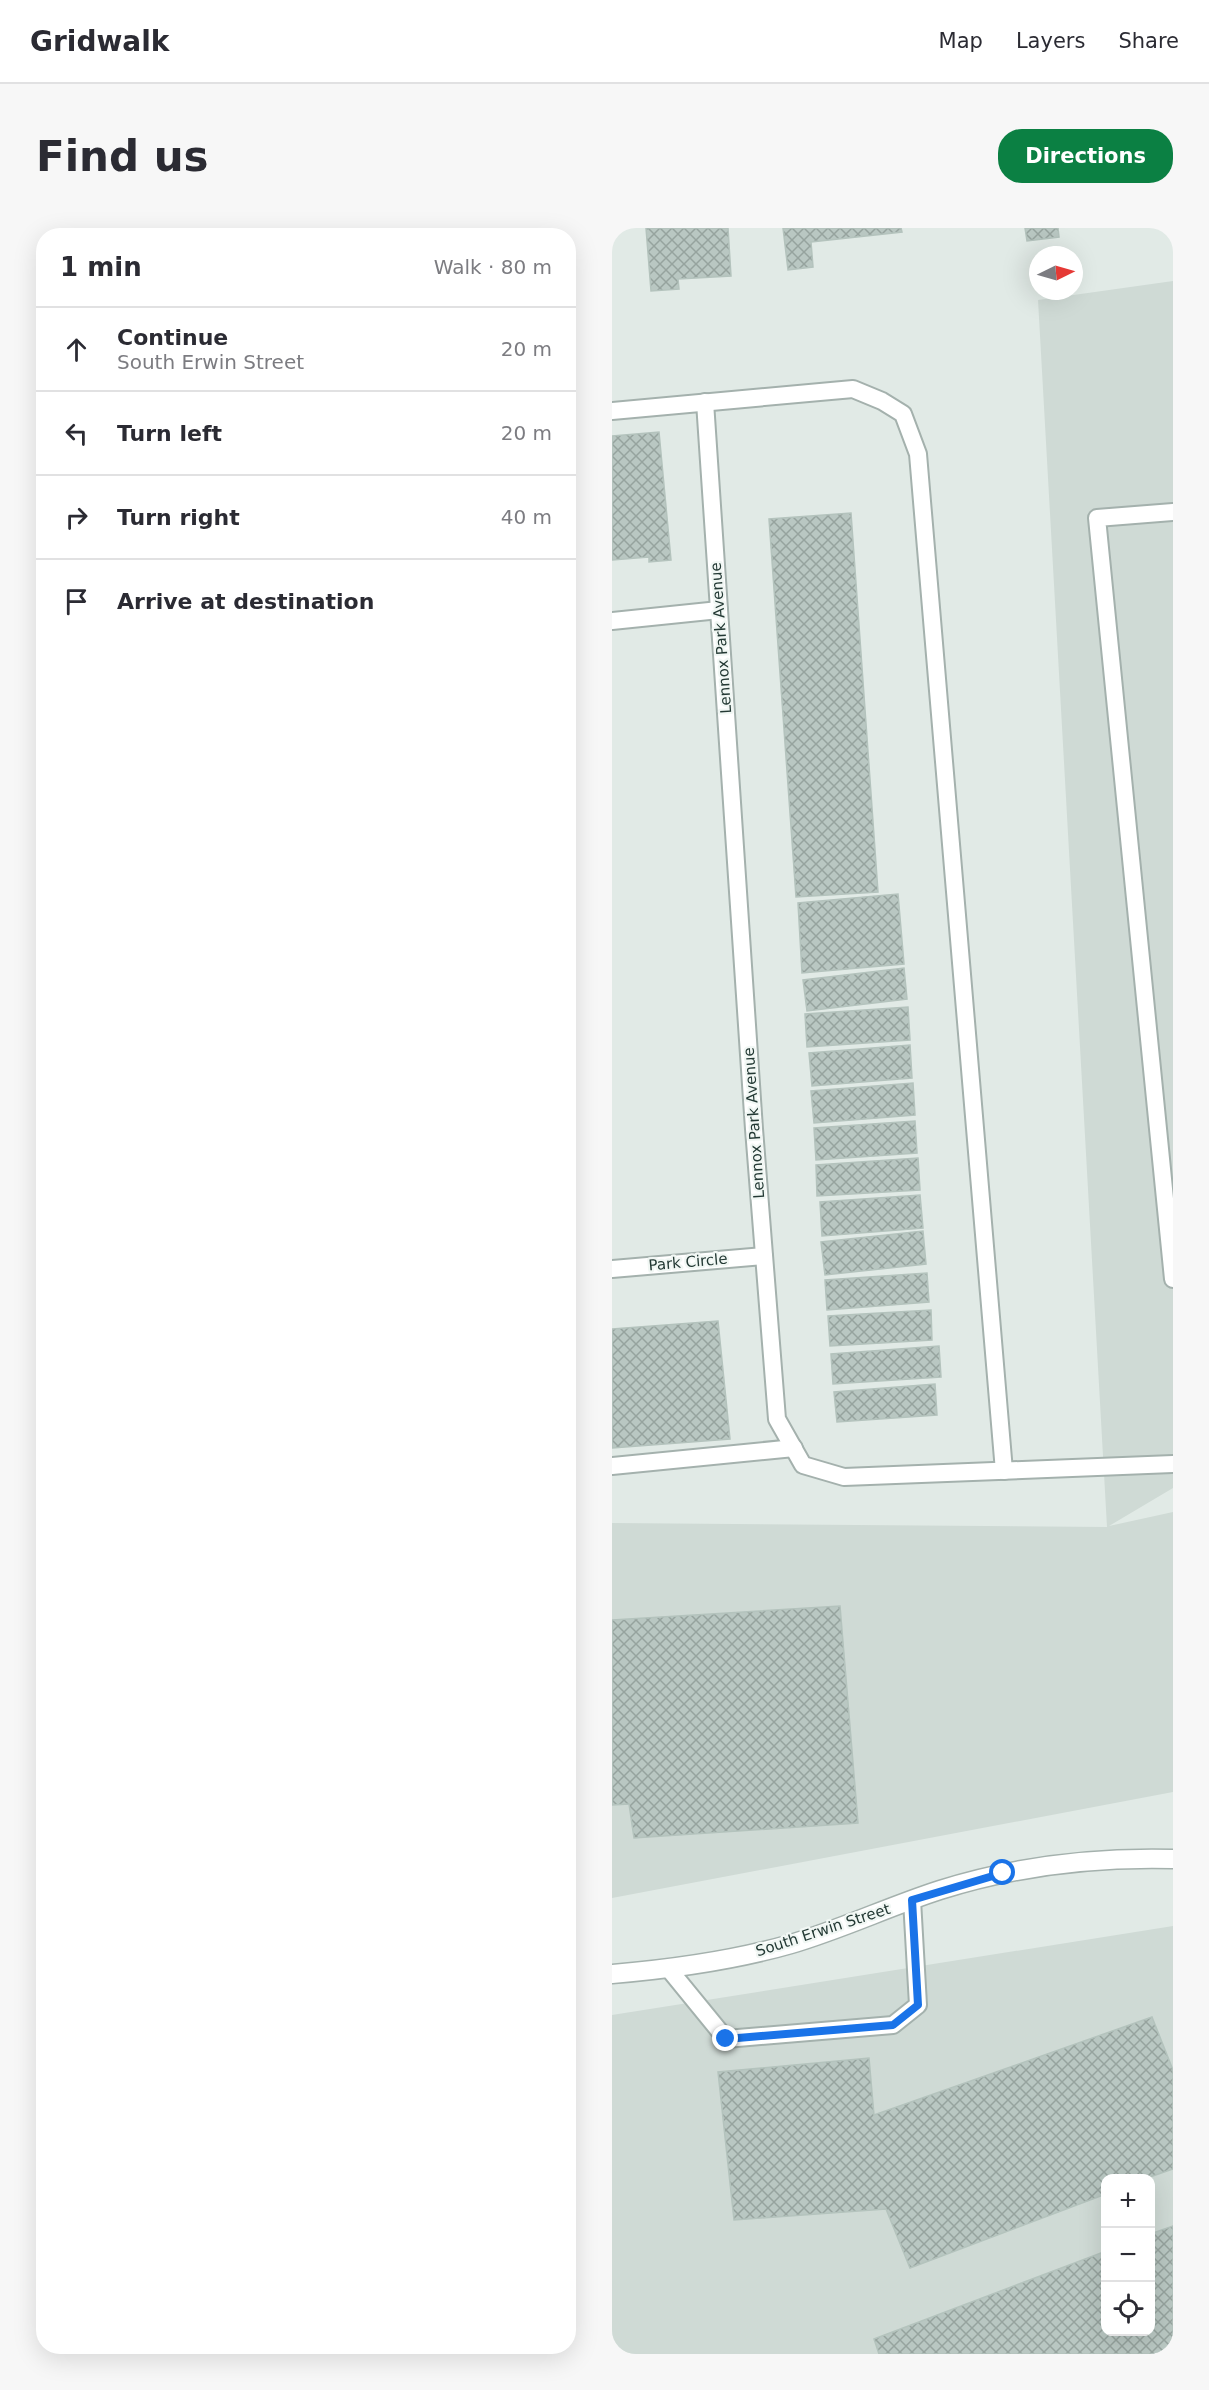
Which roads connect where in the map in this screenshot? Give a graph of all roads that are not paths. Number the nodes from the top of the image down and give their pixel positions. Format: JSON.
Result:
{"nodes":[{"id":1,"x":705,"y":402,"type":"junction"},
{"id":2,"x":612,"y":411,"type":"edge"},
{"id":3,"x":1173,"y":512,"type":"edge"},
{"id":4,"x":719,"y":610,"type":"junction"},
{"id":5,"x":612,"y":621,"type":"edge"},
{"id":6,"x":764,"y":1256,"type":"junction"},
{"id":7,"x":612,"y":1269,"type":"edge"},
{"id":8,"x":1173,"y":1279,"type":"edge"},
{"id":9,"x":794,"y":1448,"type":"junction"},
{"id":10,"x":1173,"y":1464,"type":"edge"},
{"id":11,"x":612,"y":1466,"type":"edge"},
{"id":12,"x":1004,"y":1471,"type":"junction"},
{"id":13,"x":1173,"y":1859,"type":"edge"},
{"id":14,"x":912,"y":1900,"type":"junction"},
{"id":15,"x":668,"y":1968,"type":"junction"},
{"id":16,"x":612,"y":1974,"type":"edge"}],
"edges":[{"from":1,"to":2,"type":"lane"},
{"from":1,"to":4,"type":"lane","name":"Lennox Park Avenue"},
{"from":1,"to":12,"type":"lane"},
{"from":3,"to":8,"type":"lane"},
{"from":4,"to":5,"type":"lane"},
{"from":4,"to":6,"type":"lane","name":"Lennox Park Avenue"},
{"from":6,"to":7,"type":"lane","name":"Park Circle"},
{"from":6,"to":9,"type":"lane","name":"Lennox Park Avenue"},
{"from":9,"to":11,"type":"lane"},
{"from":9,"to":12,"type":"lane","name":"Lennox Park Avenue"},
{"from":10,"to":12,"type":"lane","name":"Lennox Park Avenue"},
{"from":13,"to":14,"type":"street","name":"South Erwin Street"},
{"from":14,"to":15,"type":"street","name":"South Erwin Street"},
{"from":14,"to":15,"type":"lane"},
{"from":15,"to":16,"type":"street","name":"South Erwin Street"}]}
